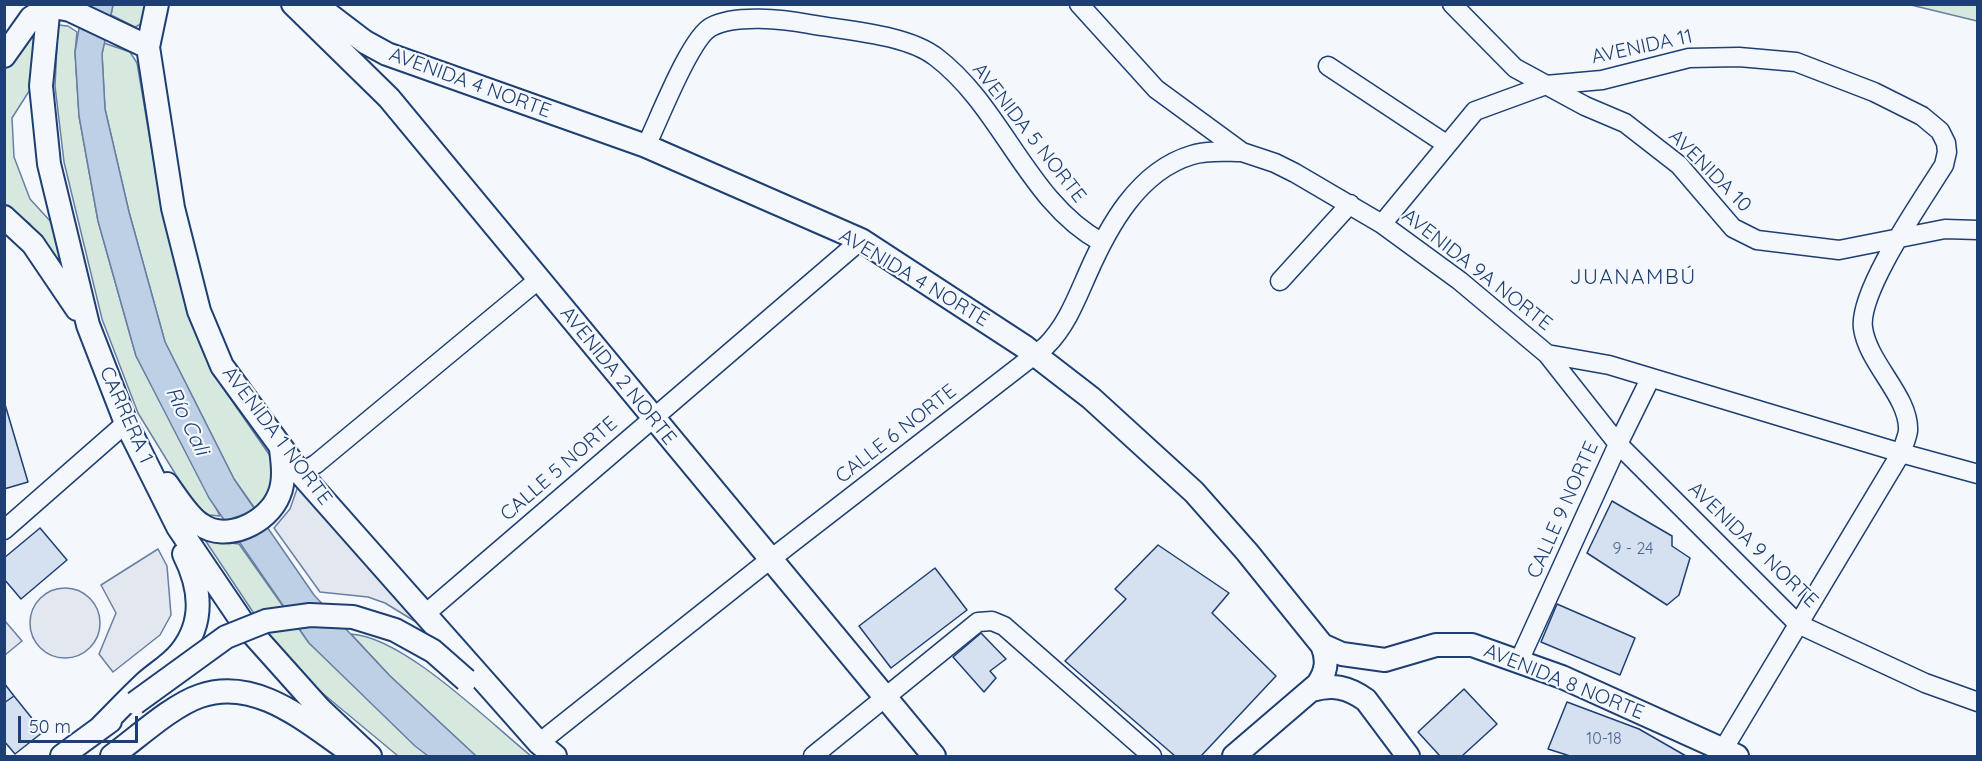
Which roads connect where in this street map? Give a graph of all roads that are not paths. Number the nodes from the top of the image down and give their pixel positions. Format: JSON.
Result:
{"nodes":[{"id":1,"x":158,"y":4,"type":"edge"},
{"id":2,"x":293,"y":4,"type":"edge"},
{"id":3,"x":315,"y":4,"type":"edge"},
{"id":4,"x":1079,"y":4,"type":"edge"},
{"id":5,"x":1452,"y":4,"type":"edge"},
{"id":6,"x":48,"y":9,"type":"edge"},
{"id":7,"x":140,"y":42,"type":"junction"},
{"id":8,"x":4,"y":56,"type":"edge"},
{"id":9,"x":412,"y":63,"type":"junction"},
{"id":10,"x":1328,"y":66,"type":"dead end"},
{"id":11,"x":1546,"y":85,"type":"junction"},
{"id":12,"x":389,"y":98,"type":"junction"},
{"id":13,"x":1446,"y":144,"type":"junction"},
{"id":14,"x":646,"y":146,"type":"junction"},
{"id":15,"x":1242,"y":152,"type":"junction"},
{"id":16,"x":1350,"y":204,"type":"junction"},
{"id":17,"x":4,"y":217,"type":"edge"},
{"id":18,"x":1382,"y":224,"type":"junction"},
{"id":19,"x":1977,"y":230,"type":"edge"},
{"id":20,"x":1899,"y":238,"type":"junction"},
{"id":21,"x":861,"y":240,"type":"junction"},
{"id":22,"x":1101,"y":242,"type":"junction"},
{"id":23,"x":538,"y":279,"type":"junction"},
{"id":24,"x":1280,"y":281,"type":"dead end"},
{"id":25,"x":88,"y":325,"type":"junction"},
{"id":26,"x":1035,"y":354,"type":"junction"},
{"id":27,"x":1547,"y":354,"type":"junction"},
{"id":28,"x":1650,"y":379,"type":"junction"},
{"id":29,"x":652,"y":418,"type":"junction"},
{"id":30,"x":126,"y":423,"type":"junction"},
{"id":31,"x":1618,"y":444,"type":"junction"},
{"id":32,"x":1901,"y":453,"type":"junction"},
{"id":33,"x":288,"y":462,"type":"junction"},
{"id":34,"x":1977,"y":474,"type":"edge"},
{"id":35,"x":4,"y":530,"type":"edge"},
{"id":36,"x":769,"y":560,"type":"junction"},
{"id":37,"x":424,"y":615,"type":"junction"},
{"id":38,"x":1798,"y":624,"type":"junction"},
{"id":39,"x":1322,"y":645,"type":"junction"},
{"id":40,"x":1385,"y":660,"type":"junction"},
{"id":41,"x":1520,"y":661,"type":"junction"},
{"id":42,"x":1312,"y":690,"type":"junction"},
{"id":43,"x":885,"y":698,"type":"junction"},
{"id":44,"x":1366,"y":700,"type":"junction"},
{"id":45,"x":1977,"y":702,"type":"edge"},
{"id":46,"x":99,"y":729,"type":"junction"},
{"id":47,"x":547,"y":750,"type":"edge"},
{"id":48,"x":1730,"y":752,"type":"edge"},
{"id":49,"x":62,"y":756,"type":"edge"},
{"id":50,"x":112,"y":756,"type":"edge"},
{"id":51,"x":357,"y":756,"type":"edge"},
{"id":52,"x":370,"y":756,"type":"edge"},
{"id":53,"x":813,"y":756,"type":"edge"},
{"id":54,"x":934,"y":756,"type":"edge"},
{"id":55,"x":1152,"y":756,"type":"edge"},
{"id":56,"x":1234,"y":756,"type":"edge"},
{"id":57,"x":1408,"y":756,"type":"edge"}],
"edges":[{"from":1,"to":7,"type":"main road","name":"AVENIDA 1 NORTE"},
{"from":2,"to":12,"type":"main road","name":"AVENIDA 2 NORTE"},
{"from":3,"to":9,"type":"main road","name":"AVENIDA 4 NORTE"},
{"from":4,"to":15,"type":"street","name":"AVENIDA 9A NORTE"},
{"from":5,"to":11,"type":"street","name":"AVENIDA 10"},
{"from":6,"to":7,"type":"main road"},
{"from":6,"to":8,"type":"main road"},
{"from":6,"to":25,"type":"main road","name":"CARRERA 1"},
{"from":7,"to":33,"type":"main road","name":"AVENIDA 1 NORTE"},
{"from":9,"to":12,"type":"main road"},
{"from":9,"to":14,"type":"main road","name":"AVENIDA 4 NORTE"},
{"from":10,"to":13,"type":"street"},
{"from":11,"to":13,"type":"street","name":"AVENIDA 11"},
{"from":11,"to":20,"type":"street","name":"AVENIDA 10"},
{"from":11,"to":20,"type":"street","name":"AVENIDA 11"},
{"from":12,"to":23,"type":"main road","name":"AVENIDA 2 NORTE"},
{"from":13,"to":18,"type":"street","name":"AVENIDA 11"},
{"from":14,"to":21,"type":"main road","name":"AVENIDA 4 NORTE"},
{"from":14,"to":22,"type":"street","name":"AVENIDA 5 NORTE"},
{"from":15,"to":16,"type":"street","name":"AVENIDA 9A NORTE"},
{"from":15,"to":22,"type":"street","name":"CALLE 6 NORTE"},
{"from":16,"to":18,"type":"street","name":"AVENIDA 9A NORTE"},
{"from":16,"to":24,"type":"street"},
{"from":17,"to":25,"type":"main road"},
{"from":18,"to":27,"type":"street","name":"AVENIDA 9A NORTE"},
{"from":19,"to":20,"type":"street","name":"AVENIDA 10"},
{"from":20,"to":32,"type":"street"},
{"from":21,"to":26,"type":"main road","name":"AVENIDA 4 NORTE"},
{"from":21,"to":29,"type":"street","name":"CALLE 5 NORTE"},
{"from":22,"to":26,"type":"street","name":"CALLE 6 NORTE"},
{"from":23,"to":29,"type":"main road","name":"AVENIDA 2 NORTE"},
{"from":23,"to":33,"type":"street"},
{"from":25,"to":30,"type":"main road","name":"CARRERA 1"},
{"from":26,"to":36,"type":"street","name":"CALLE 6 NORTE"},
{"from":26,"to":39,"type":"main road","name":"AVENIDA 4 NORTE"},
{"from":27,"to":28,"type":"street","name":"AVENIDA 9A NORTE"},
{"from":27,"to":31,"type":"street","name":"AVENIDA 9 NORTE"},
{"from":28,"to":31,"type":"street","name":"CALLE 9 NORTE"},
{"from":28,"to":32,"type":"street","name":"AVENIDA 9A NORTE"},
{"from":29,"to":36,"type":"main road","name":"AVENIDA 2 NORTE"},
{"from":29,"to":37,"type":"street","name":"CALLE 5 NORTE"},
{"from":30,"to":33,"type":"main road"},
{"from":30,"to":35,"type":"street"},
{"from":30,"to":46,"type":"main road"},
{"from":30,"to":52,"type":"main road","name":"CARRERA 1"},
{"from":31,"to":38,"type":"street","name":"AVENIDA 9 NORTE"},
{"from":31,"to":41,"type":"street","name":"CALLE 9 NORTE"},
{"from":32,"to":34,"type":"street","name":"AVENIDA 9A NORTE"},
{"from":32,"to":38,"type":"street"},
{"from":33,"to":37,"type":"main road","name":"AVENIDA 1 NORTE"},
{"from":36,"to":43,"type":"main road","name":"AVENIDA 2 NORTE"},
{"from":36,"to":47,"type":"street","name":"CALLE 6 NORTE"},
{"from":37,"to":47,"type":"main road","name":"AVENIDA 1 NORTE"},
{"from":38,"to":45,"type":"street","name":"AVENIDA 9 NORTE"},
{"from":38,"to":48,"type":"street"},
{"from":39,"to":40,"type":"main road","name":"AVENIDA 8 NORTE"},
{"from":39,"to":42,"type":"main road"},
{"from":40,"to":41,"type":"main road","name":"AVENIDA 8 NORTE"},
{"from":40,"to":44,"type":"main road"},
{"from":41,"to":48,"type":"main road","name":"AVENIDA 8 NORTE"},
{"from":42,"to":44,"type":"main road"},
{"from":42,"to":56,"type":"main road"},
{"from":43,"to":53,"type":"street"},
{"from":43,"to":54,"type":"main road","name":"AVENIDA 2 NORTE"},
{"from":43,"to":55,"type":"street"},
{"from":44,"to":57,"type":"main road"},
{"from":46,"to":47,"type":"main road","bridge":true},
{"from":46,"to":49,"type":"main road"},
{"from":50,"to":51,"type":"main road"}]}
